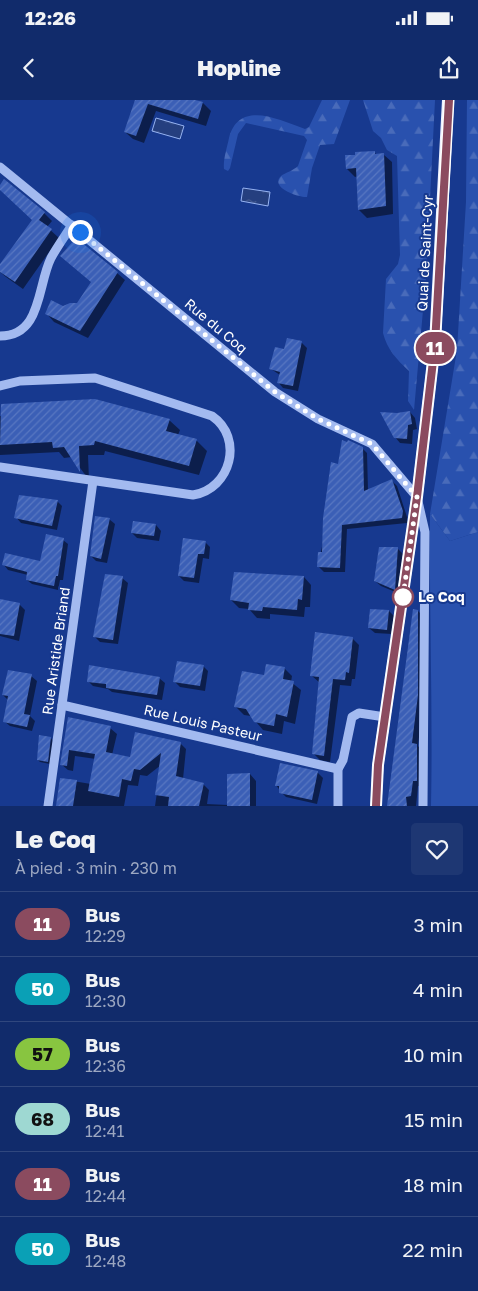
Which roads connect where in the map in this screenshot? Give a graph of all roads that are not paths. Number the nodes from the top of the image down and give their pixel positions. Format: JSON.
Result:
{"nodes":[{"id":1,"x":448,"y":100,"type":"edge"},
{"id":2,"x":0,"y":167,"type":"edge"},
{"id":3,"x":72,"y":225,"type":"junction"},
{"id":4,"x":0,"y":336,"type":"edge"},
{"id":5,"x":0,"y":386,"type":"edge"},
{"id":6,"x":0,"y":467,"type":"edge"},
{"id":7,"x":93,"y":481,"type":"junction"},
{"id":8,"x":417,"y":497,"type":"junction"},
{"id":9,"x":62,"y":705,"type":"junction"},
{"id":10,"x":385,"y":717,"type":"junction"},
{"id":11,"x":338,"y":769,"type":"junction"},
{"id":12,"x":48,"y":806,"type":"edge"},
{"id":13,"x":338,"y":806,"type":"edge"},
{"id":14,"x":376,"y":806,"type":"edge"},
{"id":15,"x":423,"y":806,"type":"edge"}],
"edges":[{"from":1,"to":8,"type":"main road","name":"Quai de Saint-Cyr"},
{"from":2,"to":3,"type":"street","name":"Rue du Coq"},
{"from":3,"to":4,"type":"street"},
{"from":3,"to":8,"type":"street","name":"Rue du Coq"},
{"from":5,"to":7,"type":"street"},
{"from":6,"to":7,"type":"street"},
{"from":7,"to":9,"type":"street","name":"Rue Aristide Briand"},
{"from":8,"to":10,"type":"main road","name":"Quai de Saint-Cyr"},
{"from":8,"to":15,"type":"street"},
{"from":9,"to":11,"type":"street","name":"Rue Louis Pasteur"},
{"from":9,"to":12,"type":"street","name":"Rue Aristide Briand"},
{"from":10,"to":11,"type":"street"},
{"from":10,"to":14,"type":"main road","name":"Quai de Saint-Cyr"},
{"from":11,"to":13,"type":"street"}]}
